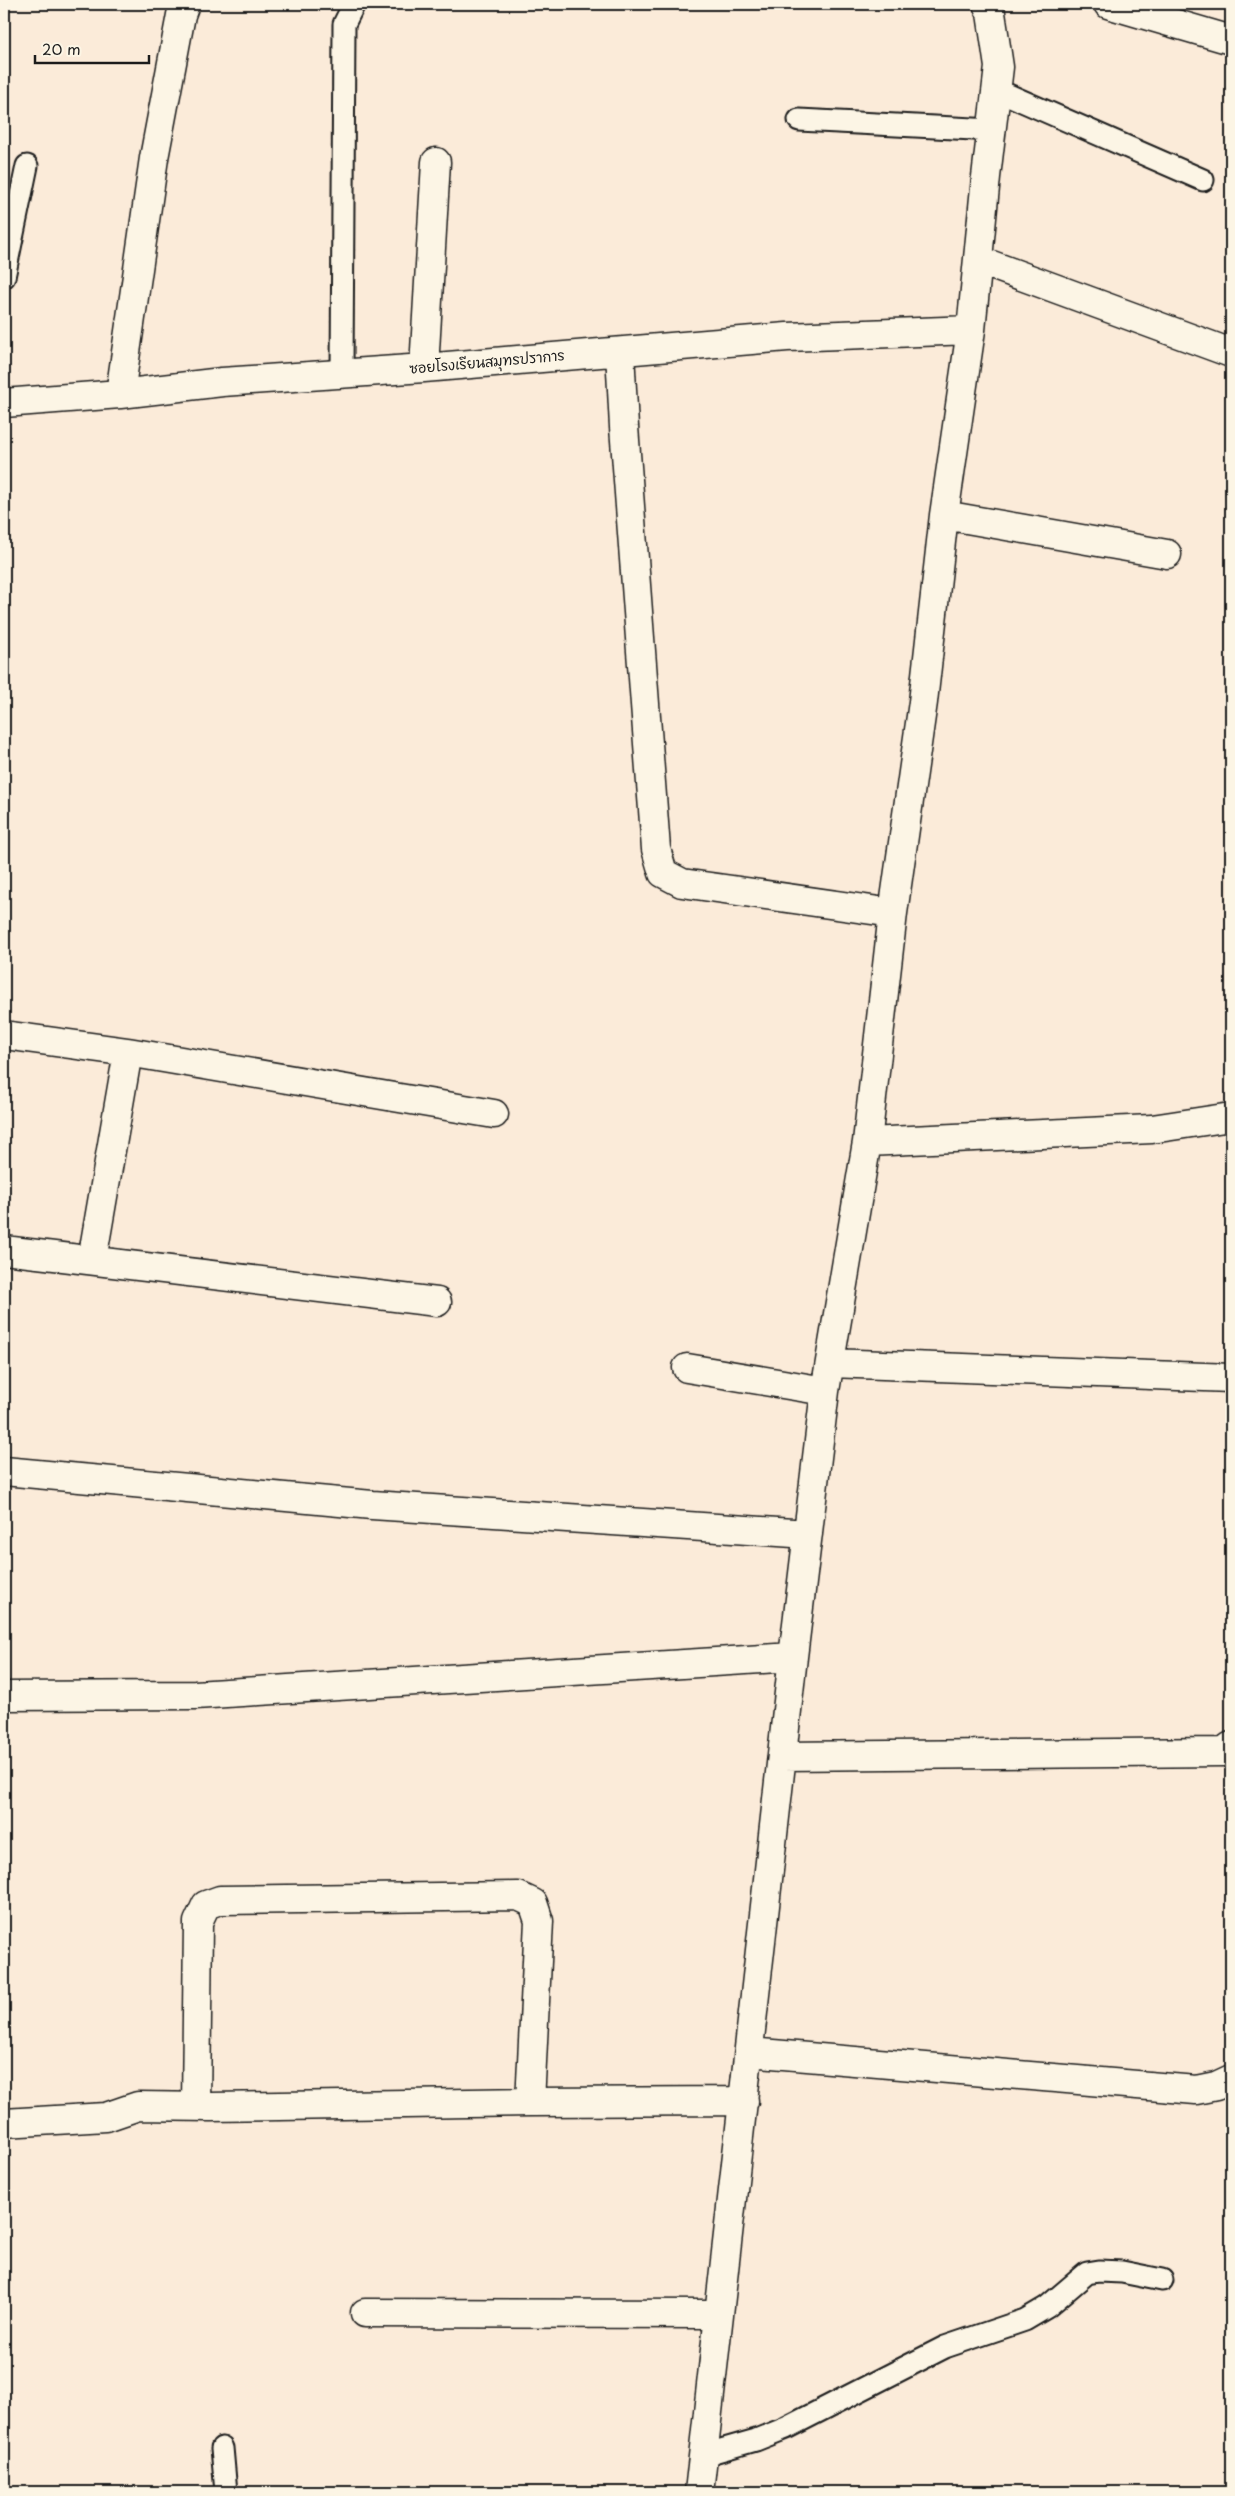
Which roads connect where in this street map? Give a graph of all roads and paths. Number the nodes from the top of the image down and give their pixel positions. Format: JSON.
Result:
{"nodes":[{"id":1,"x":185,"y":4,"type":"edge"},
{"id":2,"x":354,"y":4,"type":"edge"},
{"id":3,"x":987,"y":4,"type":"edge"},
{"id":4,"x":1108,"y":4,"type":"edge"},
{"id":5,"x":1231,"y":40,"type":"edge"},
{"id":6,"x":997,"y":90,"type":"junction"},
{"id":7,"x":799,"y":120,"type":"dead end"},
{"id":8,"x":993,"y":130,"type":"junction"},
{"id":9,"x":436,"y":162,"type":"dead end"},
{"id":10,"x":27,"y":166,"type":"dead end"},
{"id":11,"x":1203,"y":180,"type":"dead end"},
{"id":12,"x":978,"y":260,"type":"junction"},
{"id":13,"x":4,"y":277,"type":"edge"},
{"id":14,"x":971,"y":330,"type":"junction"},
{"id":15,"x":620,"y":352,"type":"junction"},
{"id":16,"x":1231,"y":353,"type":"edge"},
{"id":17,"x":424,"y":368,"type":"junction"},
{"id":18,"x":342,"y":374,"type":"junction"},
{"id":19,"x":120,"y":394,"type":"junction"},
{"id":20,"x":4,"y":403,"type":"edge"},
{"id":21,"x":944,"y":515,"type":"junction"},
{"id":22,"x":1167,"y":554,"type":"dead end"},
{"id":23,"x":893,"y":913,"type":"junction"},
{"id":24,"x":4,"y":1034,"type":"edge"},
{"id":25,"x":128,"y":1052,"type":"junction"},
{"id":26,"x":494,"y":1114,"type":"dead end"},
{"id":27,"x":1231,"y":1117,"type":"edge"},
{"id":28,"x":867,"y":1142,"type":"junction"},
{"id":29,"x":4,"y":1250,"type":"edge"},
{"id":30,"x":92,"y":1260,"type":"junction"},
{"id":31,"x":437,"y":1302,"type":"dead end"},
{"id":32,"x":830,"y":1363,"type":"junction"},
{"id":33,"x":687,"y":1368,"type":"dead end"},
{"id":34,"x":1231,"y":1378,"type":"edge"},
{"id":35,"x":825,"y":1391,"type":"junction"},
{"id":36,"x":4,"y":1471,"type":"edge"},
{"id":37,"x":808,"y":1534,"type":"junction"},
{"id":38,"x":793,"y":1657,"type":"junction"},
{"id":39,"x":4,"y":1696,"type":"edge"},
{"id":40,"x":1231,"y":1746,"type":"edge"},
{"id":41,"x":782,"y":1756,"type":"junction"},
{"id":42,"x":749,"y":2052,"type":"junction"},
{"id":43,"x":1231,"y":2079,"type":"edge"},
{"id":44,"x":530,"y":2102,"type":"junction"},
{"id":45,"x":744,"y":2102,"type":"junction"},
{"id":46,"x":196,"y":2107,"type":"junction"},
{"id":47,"x":4,"y":2123,"type":"edge"},
{"id":48,"x":1162,"y":2280,"type":"dead end"},
{"id":49,"x":365,"y":2313,"type":"dead end"},
{"id":50,"x":718,"y":2314,"type":"junction"},
{"id":51,"x":222,"y":2448,"type":"dead end"},
{"id":52,"x":703,"y":2455,"type":"junction"},
{"id":53,"x":226,"y":2492,"type":"edge"},
{"id":54,"x":699,"y":2492,"type":"edge"}],
"edges":[{"from":1,"to":19,"type":"street"},
{"from":2,"to":18,"type":"lane"},
{"from":3,"to":6,"type":"street"},
{"from":4,"to":5,"type":"street"},
{"from":6,"to":8,"type":"street"},
{"from":6,"to":11,"type":"lane"},
{"from":7,"to":8,"type":"lane"},
{"from":8,"to":12,"type":"street"},
{"from":9,"to":17,"type":"street"},
{"from":10,"to":13,"type":"lane"},
{"from":12,"to":14,"type":"street"},
{"from":12,"to":16,"type":"street"},
{"from":14,"to":15,"type":"street","name":"ซอยโรงเรียนสมุทรปราการ"},
{"from":14,"to":21,"type":"street"},
{"from":15,"to":17,"type":"street","name":"ซอยโรงเรียนสมุทรปราการ"},
{"from":15,"to":23,"type":"street"},
{"from":17,"to":18,"type":"street","name":"ซอยโรงเรียนสมุทรปราการ"},
{"from":18,"to":19,"type":"street","name":"ซอยโรงเรียนสมุทรปราการ"},
{"from":19,"to":20,"type":"street","name":"ซอยโรงเรียนสมุทรปราการ"},
{"from":21,"to":22,"type":"street"},
{"from":21,"to":23,"type":"street"},
{"from":23,"to":28,"type":"street"},
{"from":24,"to":25,"type":"street"},
{"from":25,"to":26,"type":"street"},
{"from":25,"to":30,"type":"street"},
{"from":27,"to":28,"type":"street"},
{"from":28,"to":32,"type":"street"},
{"from":29,"to":30,"type":"street"},
{"from":30,"to":31,"type":"street"},
{"from":32,"to":34,"type":"street"},
{"from":32,"to":35,"type":"street"},
{"from":33,"to":35,"type":"street"},
{"from":35,"to":37,"type":"street"},
{"from":36,"to":37,"type":"street"},
{"from":37,"to":38,"type":"street"},
{"from":38,"to":39,"type":"street"},
{"from":38,"to":41,"type":"street"},
{"from":40,"to":41,"type":"street"},
{"from":41,"to":42,"type":"street"},
{"from":42,"to":43,"type":"street"},
{"from":42,"to":45,"type":"street"},
{"from":44,"to":45,"type":"street"},
{"from":44,"to":46,"type":"street"},
{"from":44,"to":46,"type":"street"},
{"from":45,"to":50,"type":"street"},
{"from":46,"to":47,"type":"street"},
{"from":48,"to":52,"type":"lane"},
{"from":49,"to":50,"type":"street"},
{"from":50,"to":52,"type":"street"},
{"from":51,"to":53,"type":"lane"},
{"from":52,"to":54,"type":"street"}]}
